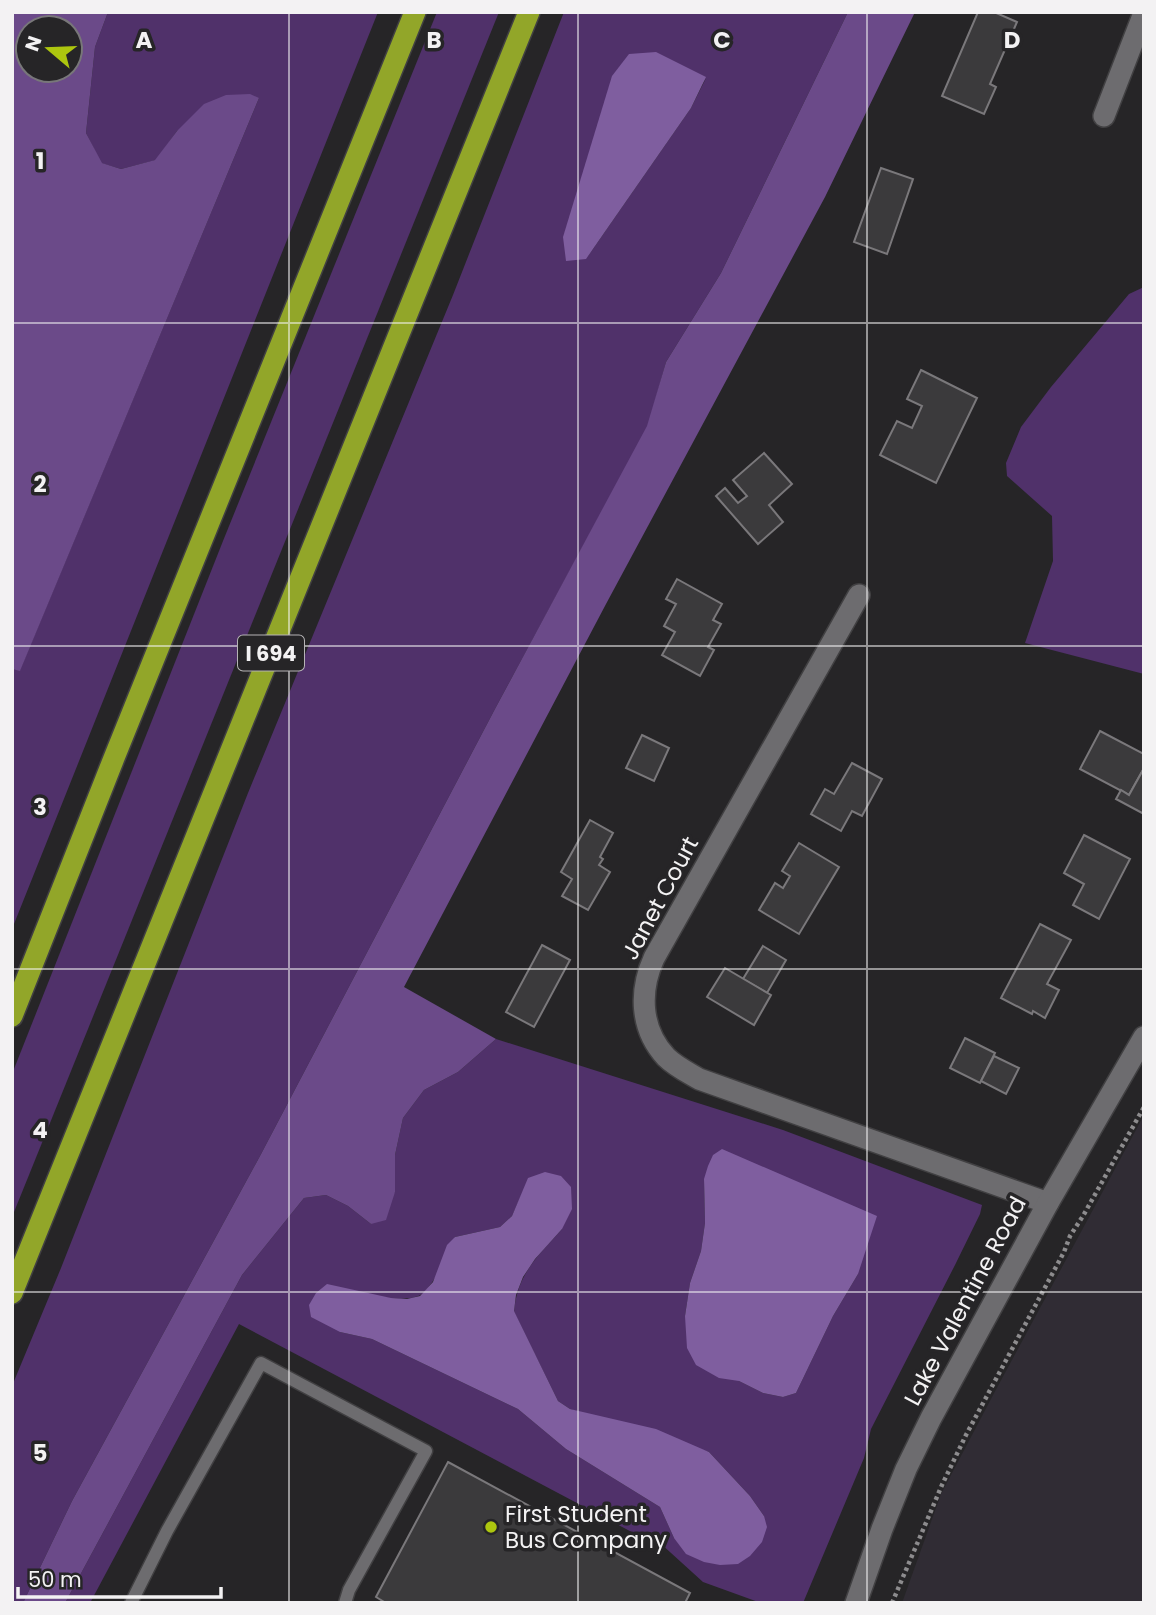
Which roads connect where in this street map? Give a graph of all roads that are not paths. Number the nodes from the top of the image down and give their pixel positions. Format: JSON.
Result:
{"nodes":[{"id":1,"x":415,"y":12,"type":"edge"},
{"id":2,"x":529,"y":12,"type":"edge"},
{"id":3,"x":1144,"y":13,"type":"edge"},
{"id":4,"x":1104,"y":116,"type":"dead end"},
{"id":5,"x":859,"y":595,"type":"dead end"},
{"id":6,"x":12,"y":1016,"type":"edge"},
{"id":7,"x":1144,"y":1037,"type":"edge"},
{"id":8,"x":1048,"y":1203,"type":"junction"},
{"id":9,"x":12,"y":1293,"type":"edge"},
{"id":10,"x":131,"y":1603,"type":"edge"},
{"id":11,"x":345,"y":1603,"type":"edge"},
{"id":12,"x":856,"y":1603,"type":"edge"}],
"edges":[{"from":1,"to":6,"type":"highway"},
{"from":2,"to":9,"type":"highway","number":"I 694"},
{"from":3,"to":4,"type":"street"},
{"from":5,"to":8,"type":"street","name":"Janet Court"},
{"from":7,"to":8,"type":"street","name":"Lake Valentine Road"},
{"from":8,"to":12,"type":"street","name":"Lake Valentine Road"},
{"from":10,"to":11,"type":"lane"}]}
